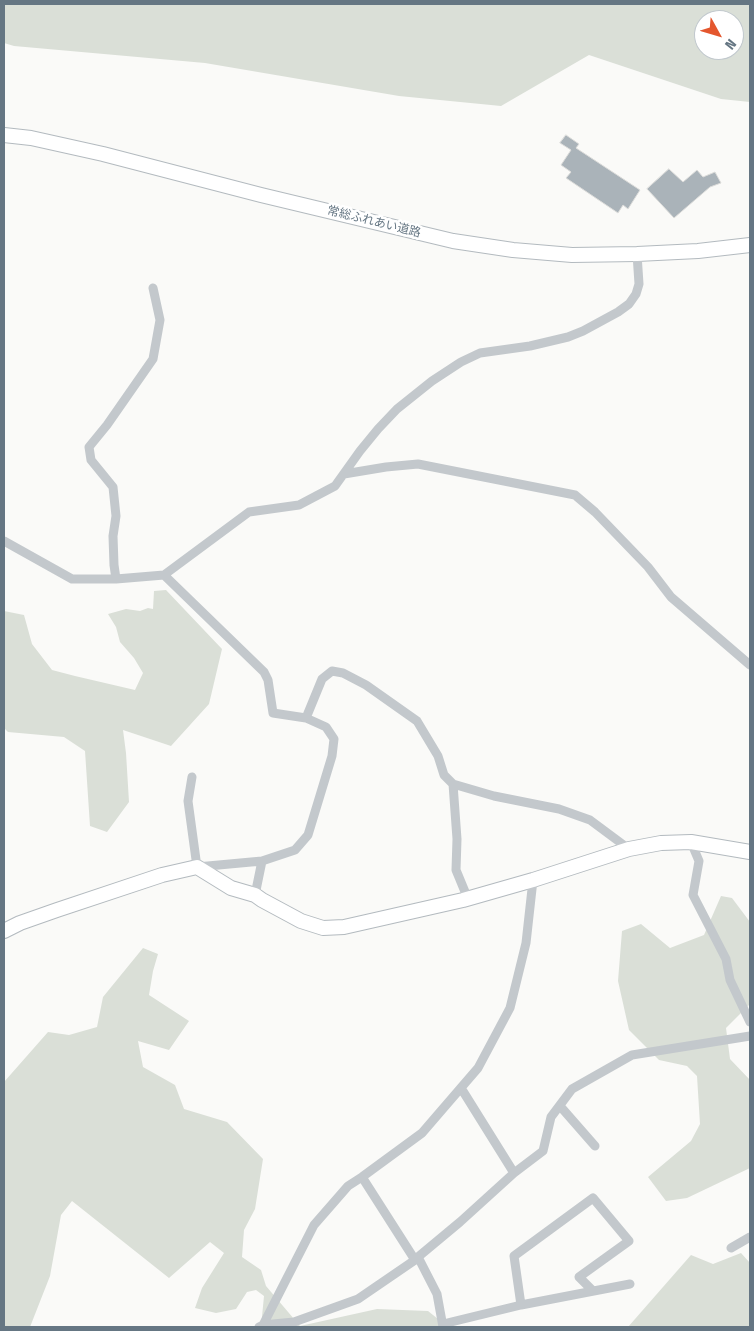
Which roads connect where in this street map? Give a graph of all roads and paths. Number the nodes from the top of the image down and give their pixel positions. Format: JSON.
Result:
{"nodes":[{"id":1,"x":4,"y":135,"type":"edge"},
{"id":2,"x":750,"y":244,"type":"edge"},
{"id":3,"x":637,"y":254,"type":"junction"},
{"id":4,"x":153,"y":288,"type":"dead end"},
{"id":5,"x":344,"y":474,"type":"junction"},
{"id":6,"x":4,"y":541,"type":"edge"},
{"id":7,"x":164,"y":575,"type":"junction"},
{"id":8,"x":116,"y":579,"type":"junction"},
{"id":9,"x":750,"y":665,"type":"edge"},
{"id":10,"x":306,"y":718,"type":"junction"},
{"id":11,"x":192,"y":776,"type":"dead end"},
{"id":12,"x":453,"y":784,"type":"junction"},
{"id":13,"x":691,"y":842,"type":"junction"},
{"id":14,"x":628,"y":849,"type":"junction"},
{"id":15,"x":750,"y":852,"type":"edge"},
{"id":16,"x":262,"y":861,"type":"junction"},
{"id":17,"x":196,"y":868,"type":"junction"},
{"id":18,"x":533,"y":880,"type":"junction"},
{"id":19,"x":255,"y":895,"type":"junction"},
{"id":20,"x":468,"y":899,"type":"junction"},
{"id":21,"x":4,"y":931,"type":"edge"},
{"id":22,"x":750,"y":1022,"type":"edge"},
{"id":23,"x":750,"y":1036,"type":"edge"},
{"id":24,"x":461,"y":1088,"type":"junction"},
{"id":25,"x":560,"y":1106,"type":"junction"},
{"id":26,"x":595,"y":1146,"type":"dead end"},
{"id":27,"x":514,"y":1173,"type":"junction"},
{"id":28,"x":362,"y":1177,"type":"junction"},
{"id":29,"x":750,"y":1238,"type":"edge"},
{"id":30,"x":731,"y":1248,"type":"dead end"},
{"id":31,"x":416,"y":1259,"type":"junction"},
{"id":32,"x":630,"y":1284,"type":"dead end"},
{"id":33,"x":593,"y":1291,"type":"junction"},
{"id":34,"x":521,"y":1304,"type":"junction"},
{"id":35,"x":261,"y":1326,"type":"edge"},
{"id":36,"x":443,"y":1326,"type":"edge"}],
"edges":[{"from":1,"to":3,"type":"street","name":"常総ふれあい道路"},
{"from":2,"to":3,"type":"street","name":"常総ふれあい道路"},
{"from":3,"to":5,"type":"street"},
{"from":4,"to":8,"type":"street"},
{"from":5,"to":7,"type":"street"},
{"from":5,"to":9,"type":"street"},
{"from":6,"to":8,"type":"street"},
{"from":7,"to":8,"type":"street"},
{"from":7,"to":10,"type":"street"},
{"from":10,"to":12,"type":"street"},
{"from":10,"to":16,"type":"street"},
{"from":11,"to":17,"type":"street"},
{"from":12,"to":14,"type":"street"},
{"from":12,"to":20,"type":"street"},
{"from":13,"to":14,"type":"street"},
{"from":13,"to":15,"type":"street"},
{"from":13,"to":22,"type":"street"},
{"from":14,"to":18,"type":"street"},
{"from":16,"to":17,"type":"street"},
{"from":16,"to":19,"type":"street"},
{"from":17,"to":19,"type":"street"},
{"from":17,"to":21,"type":"street"},
{"from":18,"to":20,"type":"street"},
{"from":18,"to":24,"type":"street"},
{"from":19,"to":20,"type":"street"},
{"from":23,"to":25,"type":"street"},
{"from":24,"to":27,"type":"street"},
{"from":24,"to":28,"type":"street"},
{"from":25,"to":26,"type":"street"},
{"from":25,"to":27,"type":"street"},
{"from":27,"to":31,"type":"street"},
{"from":28,"to":31,"type":"street"},
{"from":28,"to":35,"type":"street"},
{"from":29,"to":30,"type":"street"},
{"from":31,"to":35,"type":"street"},
{"from":31,"to":36,"type":"street"},
{"from":32,"to":33,"type":"street"},
{"from":33,"to":34,"type":"street"},
{"from":33,"to":34,"type":"street"},
{"from":34,"to":36,"type":"street"}]}
